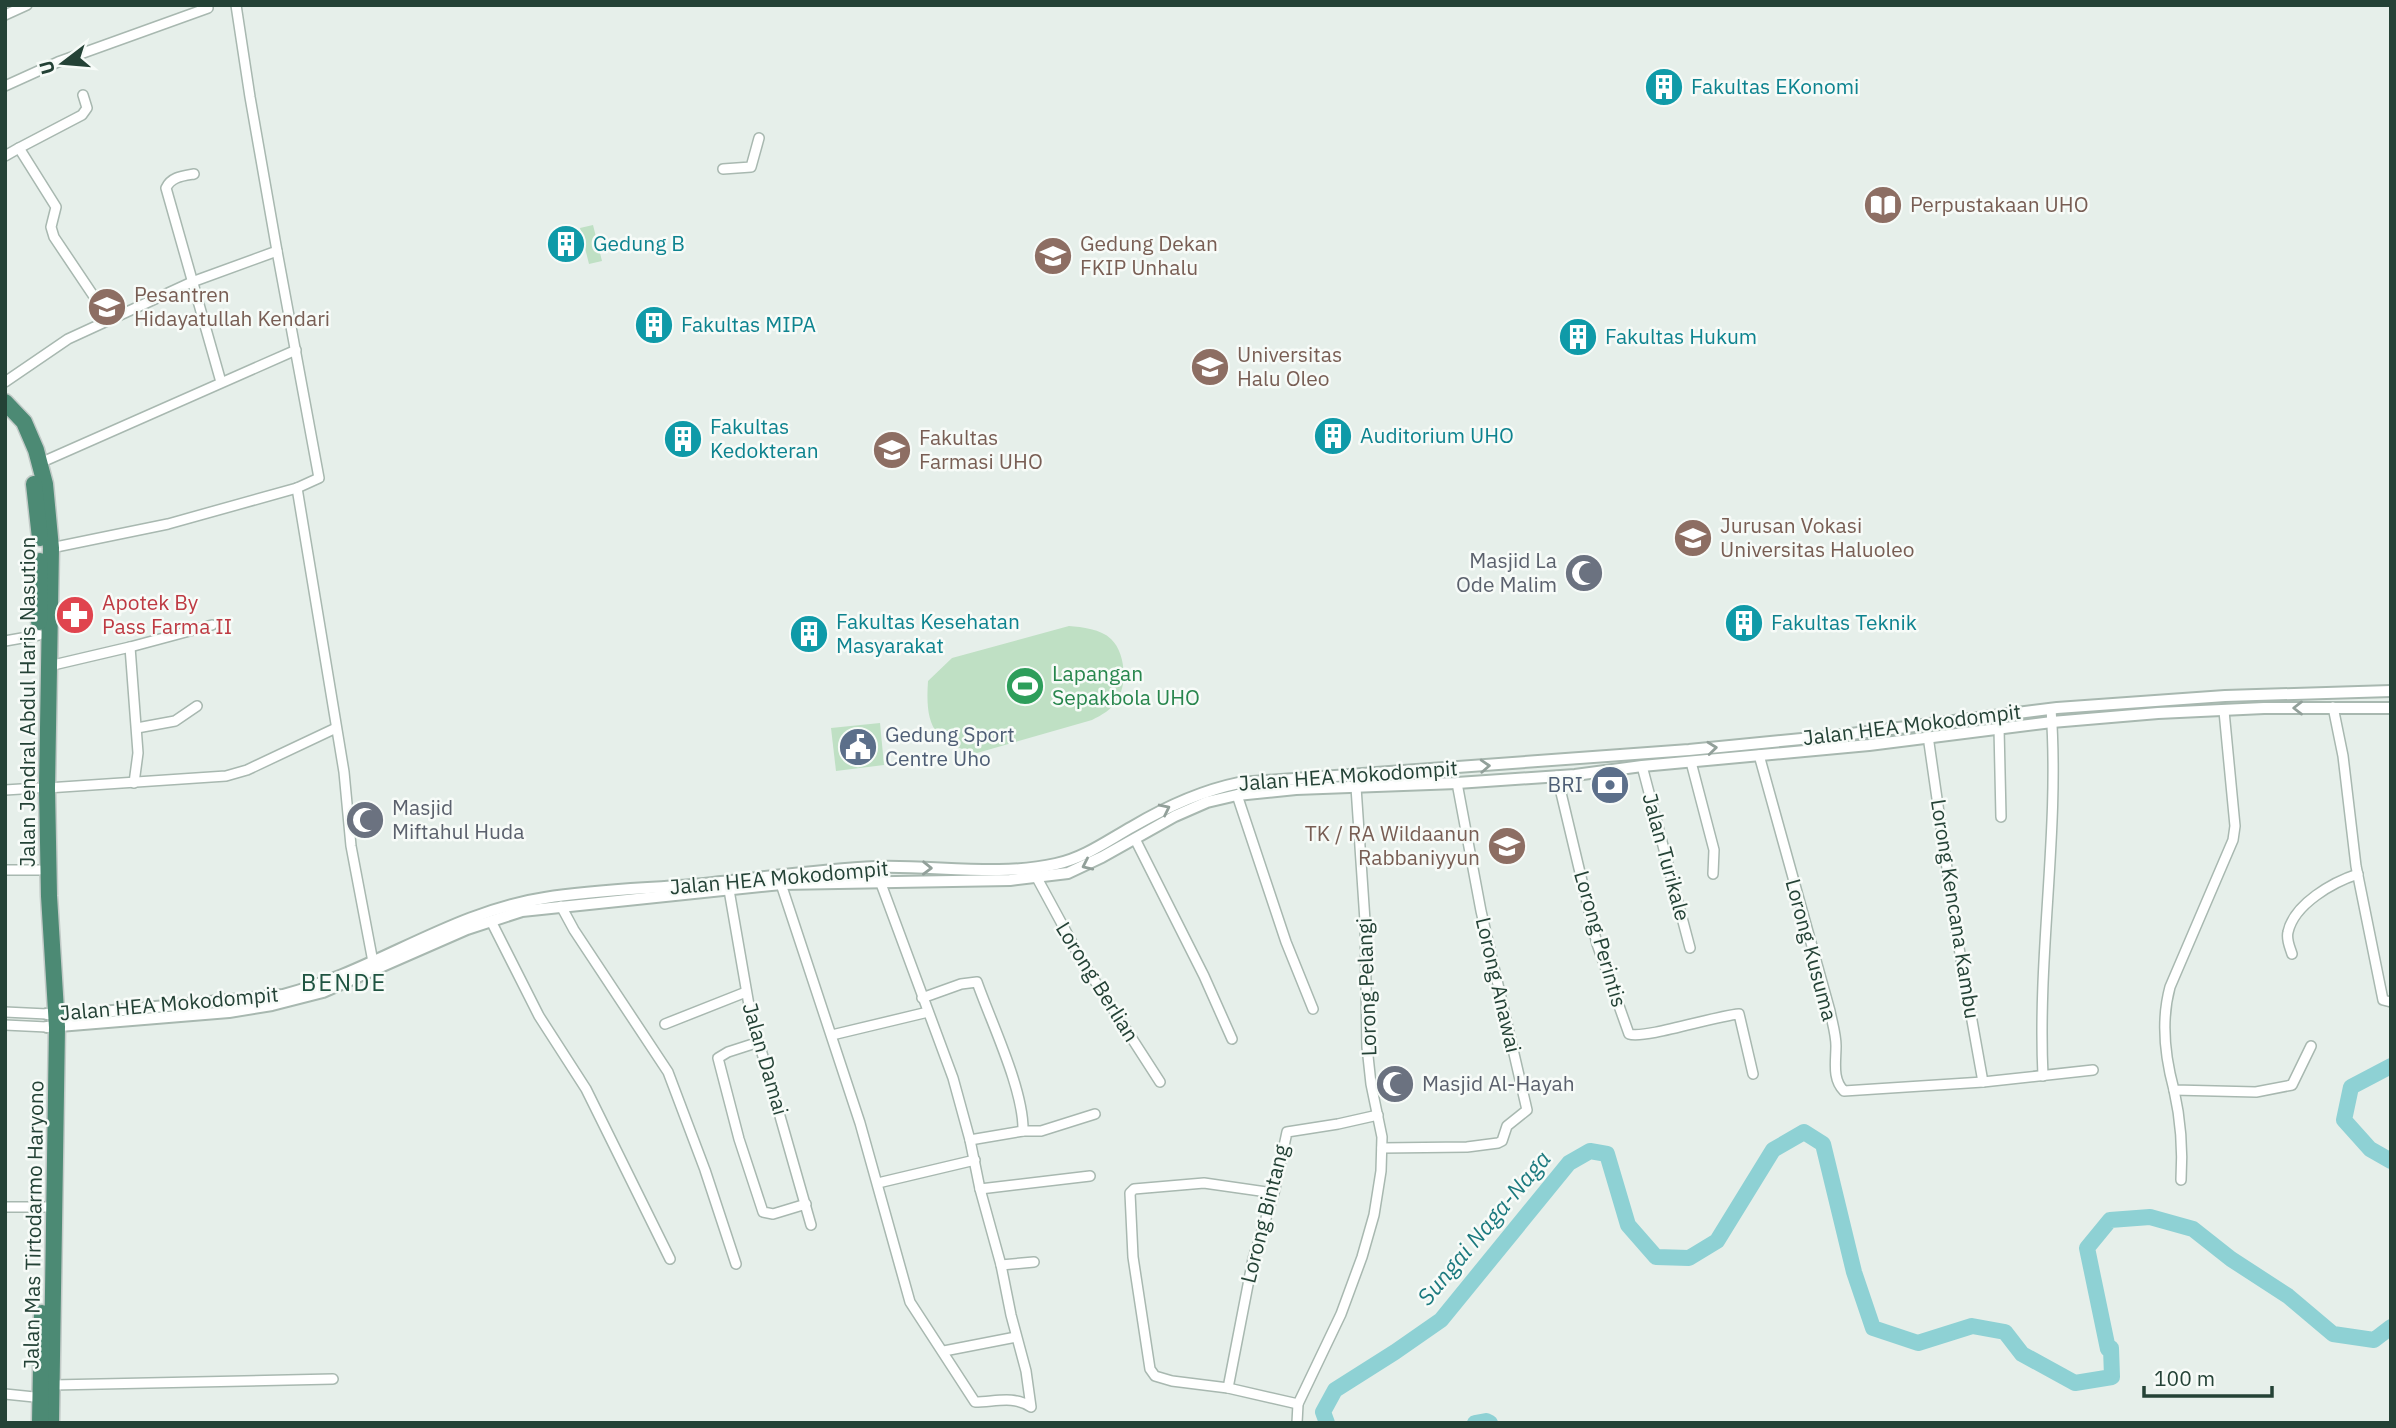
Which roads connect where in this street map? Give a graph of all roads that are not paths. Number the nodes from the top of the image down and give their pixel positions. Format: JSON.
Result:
{"nodes":[{"id":1,"x":27,"y":5,"type":"edge"},
{"id":2,"x":236,"y":5,"type":"edge"},
{"id":3,"x":210,"y":6,"type":"edge"},
{"id":4,"x":5,"y":15,"type":"edge"},
{"id":5,"x":5,"y":86,"type":"edge"},
{"id":6,"x":83,"y":95,"type":"dead end"},
{"id":7,"x":759,"y":138,"type":"dead end"},
{"id":8,"x":19,"y":148,"type":"junction"},
{"id":9,"x":5,"y":156,"type":"edge"},
{"id":10,"x":723,"y":169,"type":"dead end"},
{"id":11,"x":194,"y":174,"type":"dead end"},
{"id":12,"x":277,"y":251,"type":"junction"},
{"id":13,"x":192,"y":282,"type":"junction"},
{"id":14,"x":109,"y":319,"type":"junction"},
{"id":15,"x":296,"y":350,"type":"junction"},
{"id":16,"x":5,"y":382,"type":"edge"},
{"id":17,"x":221,"y":382,"type":"junction"},
{"id":18,"x":5,"y":402,"type":"edge"},
{"id":19,"x":5,"y":415,"type":"edge"},
{"id":20,"x":40,"y":463,"type":"junction"},
{"id":21,"x":297,"y":488,"type":"junction"},
{"id":22,"x":51,"y":548,"type":"junction"},
{"id":23,"x":46,"y":588,"type":"junction"},
{"id":24,"x":212,"y":625,"type":"dead end"},
{"id":25,"x":39,"y":635,"type":"junction"},
{"id":26,"x":5,"y":641,"type":"edge"},
{"id":27,"x":130,"y":647,"type":"junction"},
{"id":28,"x":49,"y":666,"type":"junction"},
{"id":29,"x":2391,"y":691,"type":"edge"},
{"id":30,"x":2349,"y":693,"type":"junction"},
{"id":31,"x":2263,"y":695,"type":"junction"},
{"id":32,"x":197,"y":706,"type":"dead end"},
{"id":33,"x":2264,"y":708,"type":"junction"},
{"id":34,"x":2333,"y":708,"type":"junction"},
{"id":35,"x":2350,"y":708,"type":"junction"},
{"id":36,"x":2391,"y":708,"type":"edge"},
{"id":37,"x":2051,"y":709,"type":"junction"},
{"id":38,"x":2224,"y":711,"type":"junction"},
{"id":39,"x":2052,"y":722,"type":"junction"},
{"id":40,"x":336,"y":728,"type":"junction"},
{"id":41,"x":1999,"y":728,"type":"junction"},
{"id":42,"x":137,"y":729,"type":"junction"},
{"id":43,"x":1928,"y":736,"type":"junction"},
{"id":44,"x":1811,"y":738,"type":"junction"},
{"id":45,"x":1813,"y":750,"type":"junction"},
{"id":46,"x":1759,"y":755,"type":"junction"},
{"id":47,"x":1690,"y":762,"type":"junction"},
{"id":48,"x":1522,"y":764,"type":"junction"},
{"id":49,"x":1642,"y":766,"type":"junction"},
{"id":50,"x":1332,"y":775,"type":"junction"},
{"id":51,"x":1557,"y":776,"type":"junction"},
{"id":52,"x":1524,"y":778,"type":"junction"},
{"id":53,"x":134,"y":782,"type":"junction"},
{"id":54,"x":1457,"y":783,"type":"junction"},
{"id":55,"x":1356,"y":787,"type":"junction"},
{"id":56,"x":42,"y":788,"type":"junction"},
{"id":57,"x":1331,"y":788,"type":"junction"},
{"id":58,"x":5,"y":790,"type":"edge"},
{"id":59,"x":1237,"y":795,"type":"junction"},
{"id":60,"x":42,"y":806,"type":"junction"},
{"id":61,"x":2001,"y":817,"type":"dead end"},
{"id":62,"x":1128,"y":829,"type":"junction"},
{"id":63,"x":1135,"y":839,"type":"junction"},
{"id":64,"x":876,"y":867,"type":"junction"},
{"id":65,"x":5,"y":870,"type":"edge"},
{"id":66,"x":40,"y":870,"type":"junction"},
{"id":67,"x":1713,"y":874,"type":"dead end"},
{"id":68,"x":2358,"y":874,"type":"junction"},
{"id":69,"x":1037,"y":878,"type":"junction"},
{"id":70,"x":880,"y":881,"type":"junction"},
{"id":71,"x":781,"y":884,"type":"junction"},
{"id":72,"x":729,"y":890,"type":"junction"},
{"id":73,"x":612,"y":896,"type":"junction"},
{"id":74,"x":561,"y":906,"type":"junction"},
{"id":75,"x":491,"y":921,"type":"junction"},
{"id":76,"x":1690,"y":948,"type":"dead end"},
{"id":77,"x":2292,"y":954,"type":"dead end"},
{"id":78,"x":373,"y":962,"type":"junction"},
{"id":79,"x":746,"y":992,"type":"junction"},
{"id":80,"x":922,"y":998,"type":"junction"},
{"id":81,"x":2391,"y":1002,"type":"edge"},
{"id":82,"x":250,"y":1004,"type":"junction"},
{"id":83,"x":1313,"y":1009,"type":"dead end"},
{"id":84,"x":5,"y":1012,"type":"edge"},
{"id":85,"x":928,"y":1013,"type":"junction"},
{"id":86,"x":52,"y":1021,"type":"junction"},
{"id":87,"x":665,"y":1024,"type":"dead end"},
{"id":88,"x":5,"y":1025,"type":"edge"},
{"id":89,"x":832,"y":1035,"type":"junction"},
{"id":90,"x":1232,"y":1039,"type":"dead end"},
{"id":91,"x":759,"y":1042,"type":"junction"},
{"id":92,"x":2311,"y":1045,"type":"dead end"},
{"id":93,"x":2093,"y":1070,"type":"dead end"},
{"id":94,"x":1753,"y":1074,"type":"dead end"},
{"id":95,"x":2043,"y":1076,"type":"junction"},
{"id":96,"x":1160,"y":1082,"type":"dead end"},
{"id":97,"x":1983,"y":1082,"type":"junction"},
{"id":98,"x":2174,"y":1090,"type":"junction"},
{"id":99,"x":1095,"y":1114,"type":"dead end"},
{"id":100,"x":1378,"y":1115,"type":"junction"},
{"id":101,"x":1023,"y":1131,"type":"junction"},
{"id":102,"x":970,"y":1140,"type":"junction"},
{"id":103,"x":1382,"y":1149,"type":"junction"},
{"id":104,"x":975,"y":1160,"type":"junction"},
{"id":105,"x":1090,"y":1176,"type":"dead end"},
{"id":106,"x":2181,"y":1180,"type":"dead end"},
{"id":107,"x":878,"y":1183,"type":"junction"},
{"id":108,"x":980,"y":1189,"type":"junction"},
{"id":109,"x":1274,"y":1193,"type":"junction"},
{"id":110,"x":806,"y":1204,"type":"junction"},
{"id":111,"x":5,"y":1207,"type":"edge"},
{"id":112,"x":49,"y":1207,"type":"junction"},
{"id":113,"x":811,"y":1225,"type":"dead end"},
{"id":114,"x":670,"y":1259,"type":"dead end"},
{"id":115,"x":1034,"y":1262,"type":"dead end"},
{"id":116,"x":736,"y":1264,"type":"dead end"},
{"id":117,"x":1001,"y":1265,"type":"junction"},
{"id":118,"x":1016,"y":1337,"type":"junction"},
{"id":119,"x":944,"y":1351,"type":"junction"},
{"id":120,"x":333,"y":1379,"type":"dead end"},
{"id":121,"x":1228,"y":1388,"type":"junction"},
{"id":122,"x":5,"y":1394,"type":"edge"},
{"id":123,"x":49,"y":1394,"type":"junction"},
{"id":124,"x":1298,"y":1404,"type":"junction"},
{"id":125,"x":40,"y":1423,"type":"edge"},
{"id":126,"x":51,"y":1423,"type":"edge"},
{"id":127,"x":1297,"y":1423,"type":"edge"}],
"edges":[{"from":1,"to":4,"type":"street"},
{"from":2,"to":12,"type":"street"},
{"from":3,"to":5,"type":"street"},
{"from":6,"to":8,"type":"street"},
{"from":7,"to":10,"type":"street"},
{"from":8,"to":9,"type":"street"},
{"from":8,"to":14,"type":"street"},
{"from":11,"to":13,"type":"street"},
{"from":12,"to":13,"type":"street"},
{"from":12,"to":15,"type":"street"},
{"from":13,"to":14,"type":"street"},
{"from":13,"to":17,"type":"street"},
{"from":14,"to":16,"type":"street"},
{"from":15,"to":17,"type":"street"},
{"from":15,"to":21,"type":"street"},
{"from":17,"to":20,"type":"street"},
{"from":18,"to":20,"type":"highway","name":"Jalan Jendral Abdul Haris Nasution"},
{"from":19,"to":23,"type":"highway","name":"Jalan Jendral Abdul Haris Nasution"},
{"from":20,"to":22,"type":"highway","name":"Jalan Jendral Abdul Haris Nasution"},
{"from":21,"to":22,"type":"street"},
{"from":21,"to":40,"type":"street"},
{"from":22,"to":23,"type":"highway","name":"Jalan Jendral Abdul Haris Nasution"},
{"from":23,"to":25,"type":"highway","name":"Jalan Jendral Abdul Haris Nasution"},
{"from":23,"to":28,"type":"highway","name":"Jalan Jendral Abdul Haris Nasution"},
{"from":24,"to":27,"type":"street"},
{"from":25,"to":26,"type":"street"},
{"from":25,"to":56,"type":"highway","name":"Jalan Jendral Abdul Haris Nasution"},
{"from":27,"to":28,"type":"street"},
{"from":27,"to":42,"type":"street"},
{"from":28,"to":56,"type":"highway","name":"Jalan Jendral Abdul Haris Nasution"},
{"from":29,"to":30,"type":"street","name":"Jalan HEA Mokodompit"},
{"from":30,"to":31,"type":"street","name":"Jalan HEA Mokodompit"},
{"from":30,"to":35,"type":"street"},
{"from":31,"to":33,"type":"street"},
{"from":31,"to":37,"type":"street","name":"Jalan HEA Mokodompit"},
{"from":32,"to":42,"type":"street"},
{"from":34,"to":33,"type":"street","name":"Jalan HEA Mokodompit","one_way":true},
{"from":33,"to":38,"type":"street","name":"Jalan HEA Mokodompit"},
{"from":34,"to":35,"type":"street","name":"Jalan HEA Mokodompit"},
{"from":34,"to":68,"type":"street"},
{"from":35,"to":36,"type":"street","name":"Jalan HEA Mokodompit"},
{"from":37,"to":39,"type":"street"},
{"from":37,"to":44,"type":"street","name":"Jalan HEA Mokodompit"},
{"from":38,"to":39,"type":"street","name":"Jalan HEA Mokodompit"},
{"from":38,"to":98,"type":"street"},
{"from":39,"to":41,"type":"street","name":"Jalan HEA Mokodompit"},
{"from":39,"to":95,"type":"street"},
{"from":40,"to":53,"type":"street"},
{"from":40,"to":78,"type":"street"},
{"from":41,"to":43,"type":"street","name":"Jalan HEA Mokodompit"},
{"from":41,"to":61,"type":"street"},
{"from":42,"to":53,"type":"street"},
{"from":43,"to":45,"type":"street","name":"Jalan HEA Mokodompit"},
{"from":43,"to":97,"type":"street","name":"Lorong Kencana Kambu"},
{"from":44,"to":45,"type":"street"},
{"from":48,"to":44,"type":"street","name":"Jalan HEA Mokodompit","one_way":true},
{"from":45,"to":46,"type":"street","name":"Jalan HEA Mokodompit"},
{"from":46,"to":47,"type":"street","name":"Jalan HEA Mokodompit"},
{"from":46,"to":97,"type":"street","name":"Lorong Kusuma"},
{"from":47,"to":49,"type":"street","name":"Jalan HEA Mokodompit"},
{"from":47,"to":67,"type":"street"},
{"from":50,"to":48,"type":"street","name":"Jalan HEA Mokodompit","one_way":true},
{"from":48,"to":52,"type":"street"},
{"from":49,"to":51,"type":"street","name":"Jalan HEA Mokodompit"},
{"from":49,"to":76,"type":"street","name":"Jalan Turikale"},
{"from":50,"to":57,"type":"street"},
{"from":62,"to":50,"type":"street","name":"Jalan HEA Mokodompit","one_way":true},
{"from":51,"to":52,"type":"street","name":"Jalan HEA Mokodompit"},
{"from":51,"to":94,"type":"street","name":"Lorong Perintis"},
{"from":52,"to":54,"type":"street","name":"Jalan HEA Mokodompit"},
{"from":53,"to":56,"type":"street"},
{"from":54,"to":55,"type":"street","name":"Jalan HEA Mokodompit"},
{"from":54,"to":103,"type":"street","name":"Lorong Anawai"},
{"from":55,"to":57,"type":"street","name":"Jalan HEA Mokodompit"},
{"from":55,"to":100,"type":"street","name":"Lorong Pelangi"},
{"from":56,"to":58,"type":"street"},
{"from":56,"to":60,"type":"highway","name":"Jalan Jendral Abdul Haris Nasution"},
{"from":57,"to":59,"type":"street","name":"Jalan HEA Mokodompit"},
{"from":59,"to":63,"type":"street","name":"Jalan HEA Mokodompit"},
{"from":59,"to":83,"type":"street"},
{"from":60,"to":66,"type":"highway","name":"Jalan Jendral Abdul Haris Nasution"},
{"from":60,"to":86,"type":"highway","name":"Jalan Jendral Abdul Haris Nasution"},
{"from":62,"to":63,"type":"street"},
{"from":64,"to":62,"type":"street","name":"Jalan HEA Mokodompit","one_way":true},
{"from":63,"to":69,"type":"street","name":"Jalan HEA Mokodompit","one_way":true},
{"from":63,"to":90,"type":"street"},
{"from":64,"to":70,"type":"street"},
{"from":64,"to":73,"type":"street","name":"Jalan HEA Mokodompit"},
{"from":65,"to":66,"type":"street"},
{"from":66,"to":86,"type":"highway","name":"Jalan Jendral Abdul Haris Nasution"},
{"from":68,"to":77,"type":"street"},
{"from":68,"to":81,"type":"street"},
{"from":69,"to":70,"type":"street","name":"Jalan HEA Mokodompit"},
{"from":69,"to":96,"type":"street","name":"Lorong Berlian"},
{"from":70,"to":71,"type":"street","name":"Jalan HEA Mokodompit"},
{"from":70,"to":80,"type":"street"},
{"from":71,"to":72,"type":"street","name":"Jalan HEA Mokodompit"},
{"from":71,"to":89,"type":"street"},
{"from":72,"to":73,"type":"street","name":"Jalan HEA Mokodompit"},
{"from":72,"to":79,"type":"street","name":"Jalan Damai"},
{"from":73,"to":74,"type":"street","name":"Jalan HEA Mokodompit"},
{"from":73,"to":78,"type":"street","name":"Jalan HEA Mokodompit"},
{"from":74,"to":75,"type":"street","name":"Jalan HEA Mokodompit"},
{"from":74,"to":116,"type":"street"},
{"from":75,"to":82,"type":"street","name":"Jalan HEA Mokodompit"},
{"from":75,"to":114,"type":"street"},
{"from":78,"to":82,"type":"street","name":"Jalan HEA Mokodompit"},
{"from":79,"to":87,"type":"street"},
{"from":79,"to":91,"type":"street","name":"Jalan Damai"},
{"from":80,"to":85,"type":"street"},
{"from":80,"to":101,"type":"street"},
{"from":82,"to":86,"type":"street","name":"Jalan HEA Mokodompit"},
{"from":84,"to":86,"type":"street"},
{"from":85,"to":89,"type":"street"},
{"from":85,"to":102,"type":"street"},
{"from":86,"to":88,"type":"street"},
{"from":86,"to":112,"type":"highway","name":"Jalan Mas Tirtodarmo Haryono"},
{"from":89,"to":107,"type":"street"},
{"from":91,"to":110,"type":"street","name":"Jalan Damai"},
{"from":91,"to":110,"type":"street"},
{"from":92,"to":98,"type":"street"},
{"from":93,"to":95,"type":"street"},
{"from":95,"to":97,"type":"street"},
{"from":98,"to":106,"type":"street"},
{"from":99,"to":101,"type":"street"},
{"from":100,"to":103,"type":"street","name":"Lorong Pelangi"},
{"from":100,"to":109,"type":"street","name":"Lorong Bintang"},
{"from":101,"to":102,"type":"street"},
{"from":102,"to":104,"type":"street"},
{"from":103,"to":124,"type":"street","name":"Lorong Pelangi"},
{"from":104,"to":107,"type":"street"},
{"from":104,"to":108,"type":"street"},
{"from":105,"to":108,"type":"street"},
{"from":107,"to":119,"type":"street"},
{"from":108,"to":117,"type":"street"},
{"from":109,"to":121,"type":"street","name":"Lorong Bintang"},
{"from":109,"to":121,"type":"street"},
{"from":110,"to":113,"type":"street","name":"Jalan Damai"},
{"from":111,"to":112,"type":"street"},
{"from":112,"to":123,"type":"highway","name":"Jalan Mas Tirtodarmo Haryono"},
{"from":115,"to":117,"type":"street"},
{"from":117,"to":118,"type":"street"},
{"from":118,"to":119,"type":"street"},
{"from":118,"to":119,"type":"street"},
{"from":120,"to":123,"type":"street"},
{"from":121,"to":124,"type":"street"},
{"from":122,"to":123,"type":"street"},
{"from":123,"to":125,"type":"highway","name":"Jalan Mas Tirtodarmo Haryono"},
{"from":123,"to":126,"type":"highway","name":"Jalan Mas Tirtodarmo Haryono"},
{"from":124,"to":127,"type":"street","name":"Lorong Pelangi"}]}
